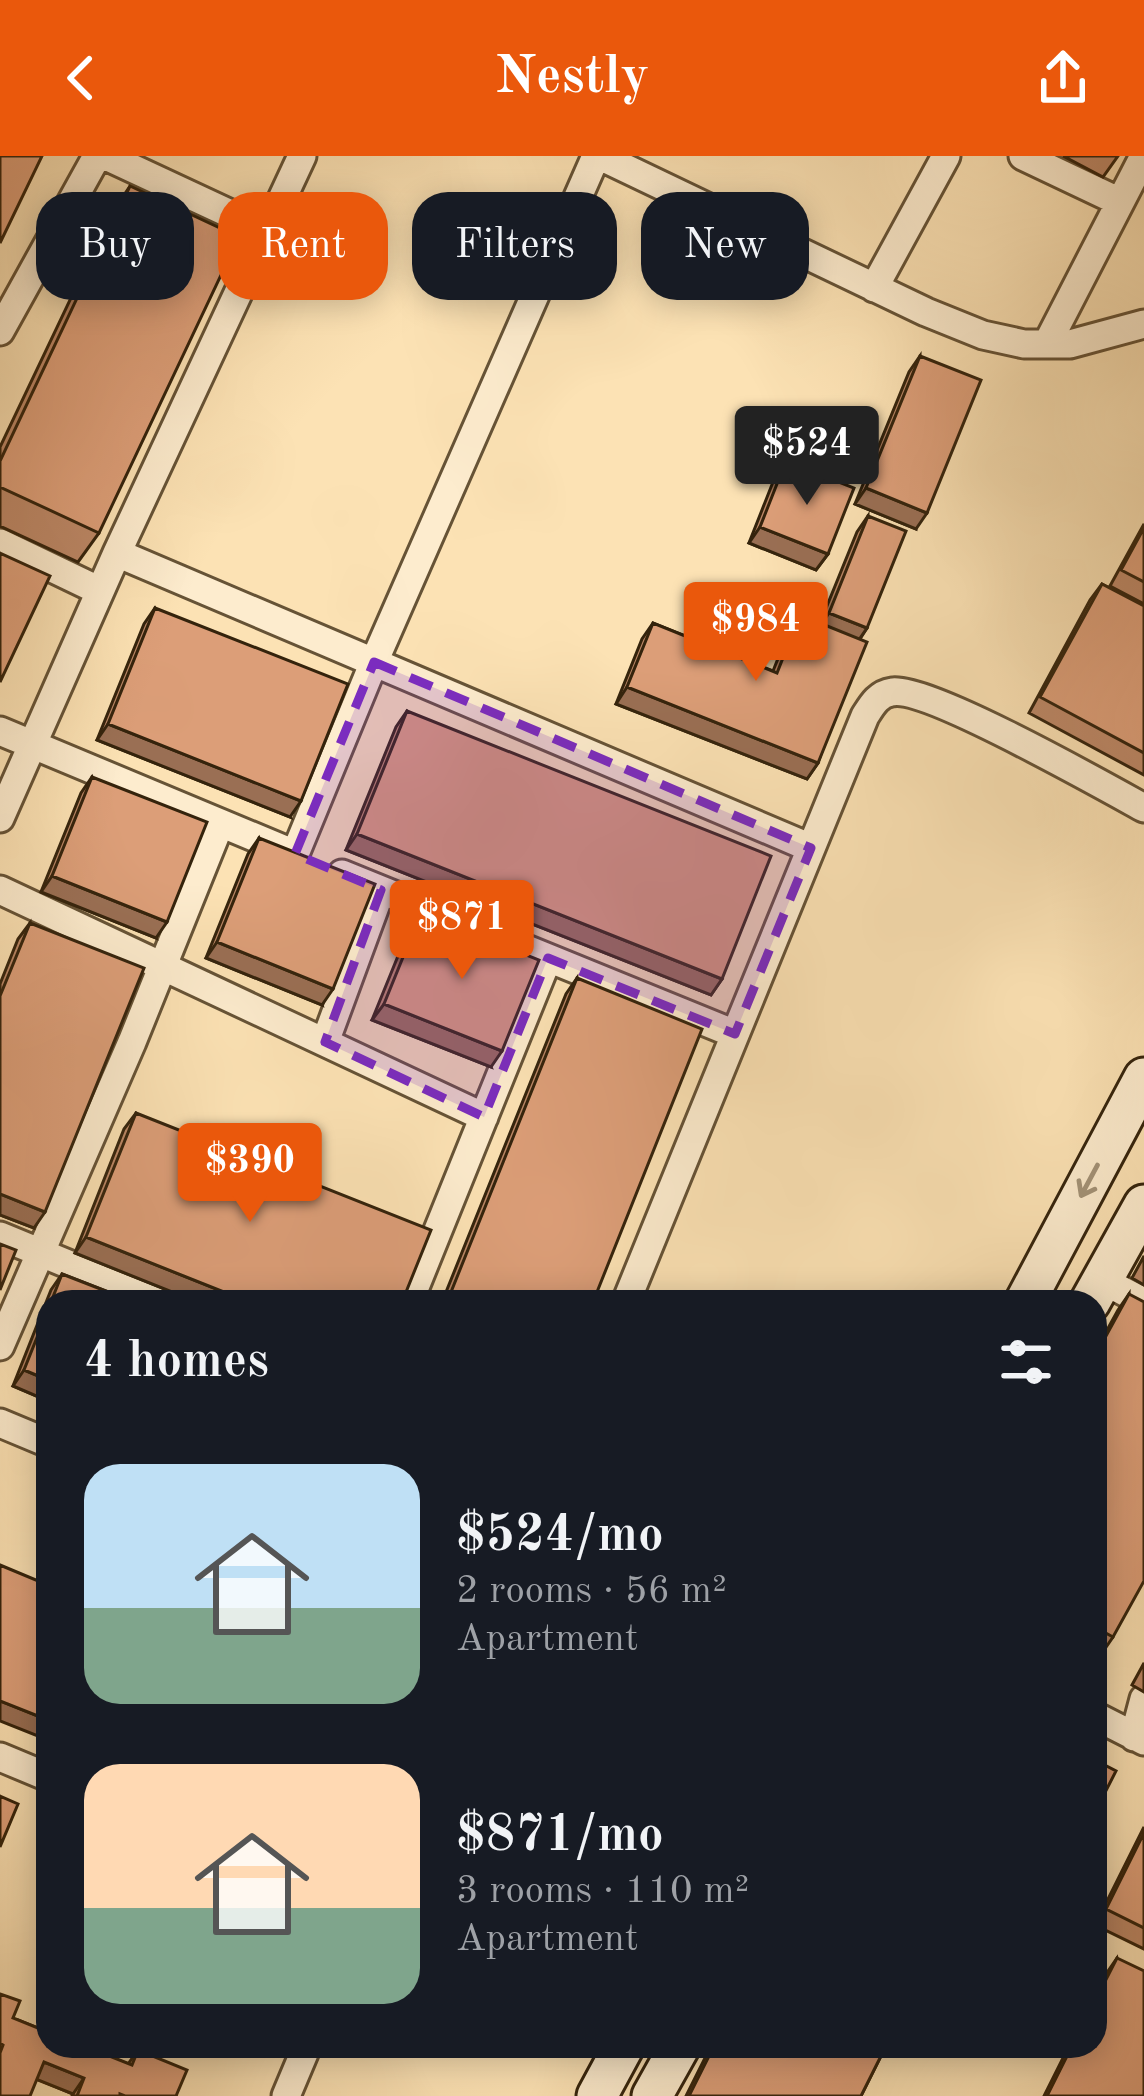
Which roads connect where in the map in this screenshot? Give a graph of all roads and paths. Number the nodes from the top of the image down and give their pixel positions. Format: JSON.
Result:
{"nodes":[{"id":1,"x":97,"y":156,"type":"edge"},
{"id":2,"x":106,"y":156,"type":"edge"},
{"id":3,"x":302,"y":156,"type":"edge"},
{"id":4,"x":598,"y":156,"type":"edge"},
{"id":5,"x":946,"y":156,"type":"edge"},
{"id":6,"x":1023,"y":156,"type":"edge"},
{"id":7,"x":1144,"y":157,"type":"edge"},
{"id":8,"x":286,"y":192,"type":"edge"},
{"id":9,"x":1120,"y":202,"type":"junction"},
{"id":10,"x":218,"y":208,"type":"edge"},
{"id":11,"x":874,"y":288,"type":"junction"},
{"id":12,"x":236,"y":300,"type":"edge"},
{"id":13,"x":1144,"y":324,"type":"edge"},
{"id":14,"x":0,"y":331,"type":"edge"},
{"id":15,"x":1047,"y":344,"type":"junction"},
{"id":16,"x":0,"y":543,"type":"edge"},
{"id":17,"x":117,"y":553,"type":"junction"},
{"id":18,"x":100,"y":591,"type":"junction"},
{"id":19,"x":374,"y":662,"type":"junction"},
{"id":20,"x":0,"y":731,"type":"edge"},
{"id":21,"x":32,"y":747,"type":"junction"},
{"id":22,"x":1144,"y":808,"type":"edge"},
{"id":23,"x":0,"y":818,"type":"edge"},
{"id":24,"x":220,"y":824,"type":"junction"},
{"id":25,"x":812,"y":848,"type":"junction"},
{"id":26,"x":295,"y":854,"type":"junction"},
{"id":27,"x":0,"y":890,"type":"edge"},
{"id":28,"x":381,"y":890,"type":"junction"},
{"id":29,"x":548,"y":958,"type":"junction"},
{"id":30,"x":161,"y":965,"type":"junction"},
{"id":31,"x":735,"y":1034,"type":"junction"},
{"id":32,"x":325,"y":1042,"type":"junction"},
{"id":33,"x":1144,"y":1078,"type":"edge"},
{"id":34,"x":484,"y":1117,"type":"junction"},
{"id":35,"x":1144,"y":1204,"type":"edge"},
{"id":36,"x":0,"y":1236,"type":"edge"},
{"id":37,"x":39,"y":1252,"type":"junction"},
{"id":38,"x":131,"y":1290,"type":"edge"},
{"id":39,"x":414,"y":1290,"type":"edge"},
{"id":40,"x":631,"y":1290,"type":"edge"},
{"id":41,"x":1030,"y":1290,"type":"edge"},
{"id":42,"x":1097,"y":1290,"type":"edge"},
{"id":43,"x":1107,"y":1294,"type":"edge"},
{"id":44,"x":1144,"y":1302,"type":"edge"},
{"id":45,"x":0,"y":1346,"type":"edge"},
{"id":46,"x":0,"y":1423,"type":"edge"},
{"id":47,"x":36,"y":1438,"type":"edge"},
{"id":48,"x":1144,"y":1699,"type":"edge"},
{"id":49,"x":1107,"y":1722,"type":"edge"},
{"id":50,"x":1139,"y":1739,"type":"edge"},
{"id":51,"x":0,"y":1756,"type":"edge"},
{"id":52,"x":36,"y":1772,"type":"edge"},
{"id":53,"x":302,"y":2058,"type":"edge"},
{"id":54,"x":618,"y":2058,"type":"edge"},
{"id":55,"x":673,"y":2058,"type":"edge"},
{"id":56,"x":286,"y":2096,"type":"edge"},
{"id":57,"x":597,"y":2096,"type":"edge"},
{"id":58,"x":652,"y":2096,"type":"edge"}],
"edges":[{"from":1,"to":14,"type":"street"},
{"from":2,"to":10,"type":"street"},
{"from":3,"to":8,"type":"street"},
{"from":4,"to":11,"type":"street"},
{"from":4,"to":19,"type":"street"},
{"from":5,"to":11,"type":"street"},
{"from":6,"to":9,"type":"street"},
{"from":7,"to":9,"type":"street"},
{"from":9,"to":15,"type":"street"},
{"from":11,"to":15,"type":"street"},
{"from":12,"to":17,"type":"street"},
{"from":13,"to":15,"type":"street"},
{"from":16,"to":18,"type":"street"},
{"from":17,"to":18,"type":"street"},
{"from":17,"to":19,"type":"street"},
{"from":18,"to":21,"type":"street"},
{"from":19,"to":25,"type":"street"},
{"from":19,"to":26,"type":"street"},
{"from":20,"to":21,"type":"street"},
{"from":21,"to":23,"type":"street"},
{"from":21,"to":24,"type":"street"},
{"from":22,"to":25,"type":"street"},
{"from":24,"to":26,"type":"street"},
{"from":24,"to":30,"type":"street"},
{"from":25,"to":31,"type":"street"},
{"from":26,"to":28,"type":"street"},
{"from":27,"to":30,"type":"street"},
{"from":28,"to":29,"type":"street"},
{"from":28,"to":32,"type":"street"},
{"from":29,"to":31,"type":"street"},
{"from":29,"to":34,"type":"street"},
{"from":30,"to":32,"type":"street"},
{"from":30,"to":37,"type":"street"},
{"from":31,"to":40,"type":"street"},
{"from":32,"to":34,"type":"street"},
{"from":33,"to":41,"type":"street","one_way":true},
{"from":34,"to":39,"type":"street"},
{"from":35,"to":42,"type":"street"},
{"from":36,"to":37,"type":"street"},
{"from":37,"to":38,"type":"street"},
{"from":37,"to":45,"type":"street"},
{"from":43,"to":44,"type":"street"},
{"from":46,"to":47,"type":"street"},
{"from":48,"to":50,"type":"street"},
{"from":49,"to":50,"type":"street"},
{"from":51,"to":52,"type":"street"},
{"from":53,"to":56,"type":"street"},
{"from":54,"to":57,"type":"street"},
{"from":55,"to":58,"type":"street"}]}
